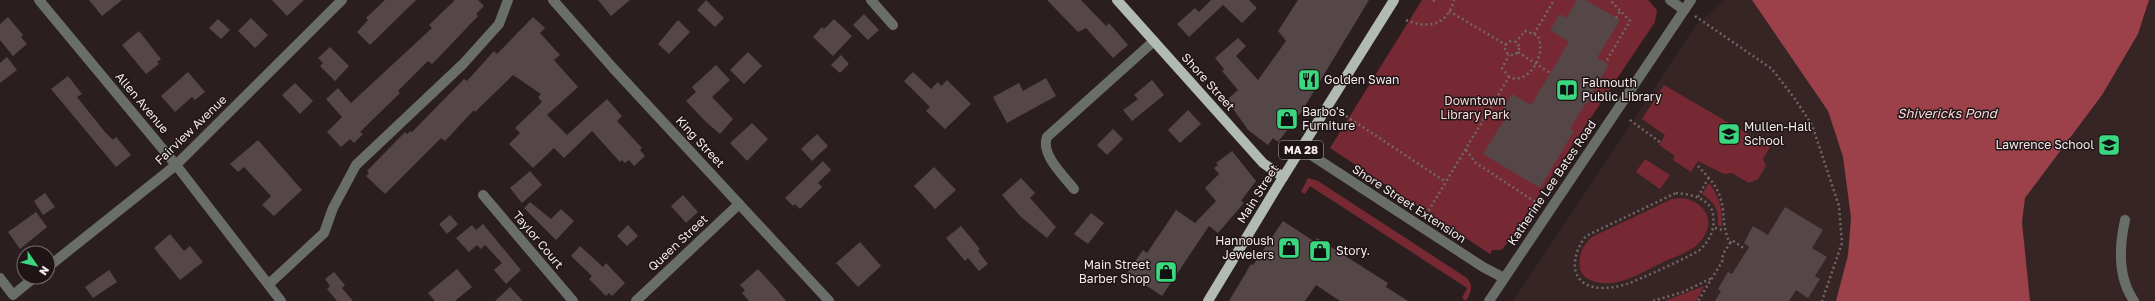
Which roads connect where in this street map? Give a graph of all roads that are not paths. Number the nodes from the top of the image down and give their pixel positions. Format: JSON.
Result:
{"nodes":[{"id":1,"x":39,"y":0,"type":"edge"},
{"id":2,"x":342,"y":0,"type":"edge"},
{"id":3,"x":508,"y":0,"type":"edge"},
{"id":4,"x":553,"y":0,"type":"edge"},
{"id":5,"x":871,"y":0,"type":"edge"},
{"id":6,"x":1117,"y":0,"type":"edge"},
{"id":7,"x":1394,"y":0,"type":"edge"},
{"id":8,"x":1670,"y":0,"type":"edge"},
{"id":9,"x":1691,"y":0,"type":"edge"},
{"id":10,"x":1684,"y":10,"type":"junction"},
{"id":11,"x":893,"y":25,"type":"dead end"},
{"id":12,"x":1154,"y":40,"type":"junction"},
{"id":13,"x":1302,"y":149,"type":"junction"},
{"id":14,"x":176,"y":165,"type":"junction"},
{"id":15,"x":1283,"y":177,"type":"junction"},
{"id":16,"x":1074,"y":189,"type":"dead end"},
{"id":17,"x":483,"y":195,"type":"dead end"},
{"id":18,"x":739,"y":204,"type":"junction"},
{"id":19,"x":2125,"y":220,"type":"dead end"},
{"id":20,"x":56,"y":261,"type":"edge"},
{"id":21,"x":0,"y":278,"type":"edge"},
{"id":22,"x":1504,"y":278,"type":"junction"},
{"id":23,"x":269,"y":284,"type":"junction"},
{"id":24,"x":25,"y":285,"type":"edge"},
{"id":25,"x":822,"y":299,"type":"edge"},
{"id":26,"x":281,"y":301,"type":"edge"},
{"id":27,"x":573,"y":301,"type":"edge"},
{"id":28,"x":636,"y":301,"type":"edge"},
{"id":29,"x":1208,"y":301,"type":"edge"},
{"id":30,"x":1489,"y":301,"type":"edge"},
{"id":31,"x":2134,"y":301,"type":"edge"}],
"edges":[{"from":1,"to":14,"type":"street","name":"Allen Avenue"},
{"from":2,"to":14,"type":"street","name":"Fairview Avenue"},
{"from":3,"to":23,"type":"street"},
{"from":4,"to":18,"type":"street","name":"King Street"},
{"from":5,"to":11,"type":"street"},
{"from":6,"to":12,"type":"main road","name":"Shore Street"},
{"from":7,"to":13,"type":"main road","name":"Main Street","number":"MA 28"},
{"from":8,"to":10,"type":"street"},
{"from":9,"to":10,"type":"street","name":"Katherine Lee Bates Road"},
{"from":10,"to":22,"type":"street","name":"Katherine Lee Bates Road"},
{"from":12,"to":15,"type":"main road","name":"Shore Street"},
{"from":12,"to":16,"type":"street"},
{"from":13,"to":15,"type":"main road","name":"Main Street","number":"MA 28"},
{"from":13,"to":22,"type":"street","name":"Shore Street Extension"},
{"from":14,"to":20,"type":"street","name":"Fairview Avenue"},
{"from":14,"to":23,"type":"street","name":"Allen Avenue"},
{"from":15,"to":29,"type":"main road","name":"Main Street","number":"MA 28"},
{"from":17,"to":27,"type":"street","name":"Taylor Court"},
{"from":18,"to":25,"type":"street","name":"King Street"},
{"from":18,"to":28,"type":"street","name":"Queen Street"},
{"from":19,"to":31,"type":"street"},
{"from":21,"to":24,"type":"street"},
{"from":22,"to":30,"type":"street","name":"Katherine Lee Bates Road"},
{"from":23,"to":26,"type":"street","name":"Allen Avenue"}]}
